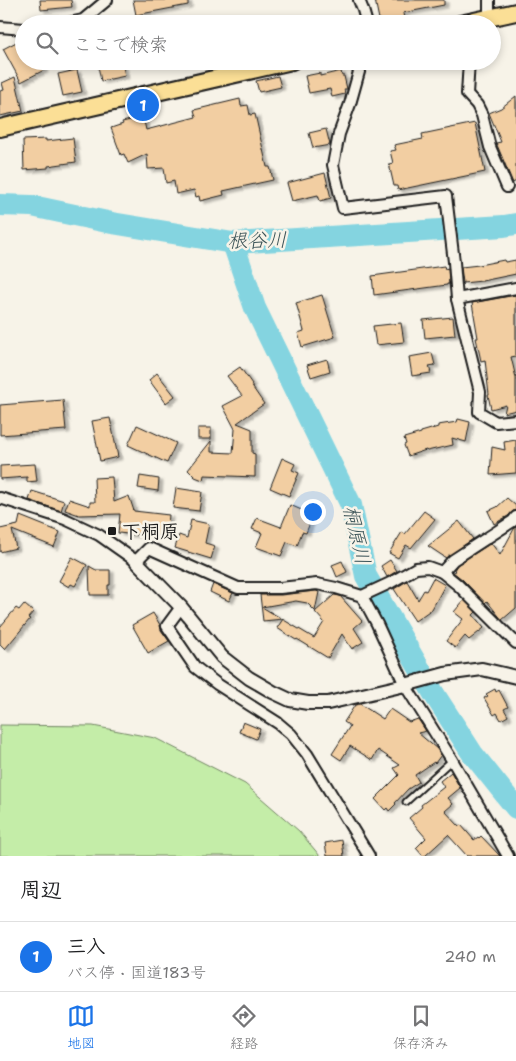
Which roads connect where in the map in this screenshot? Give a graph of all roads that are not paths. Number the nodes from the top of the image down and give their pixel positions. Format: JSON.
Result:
{"nodes":[{"id":1,"x":108,"y":0,"type":"edge"},
{"id":2,"x":359,"y":0,"type":"edge"},
{"id":3,"x":489,"y":0,"type":"edge"},
{"id":4,"x":516,"y":12,"type":"edge"},
{"id":5,"x":89,"y":15,"type":"edge"},
{"id":6,"x":364,"y":15,"type":"edge"},
{"id":7,"x":489,"y":15,"type":"edge"},
{"id":8,"x":501,"y":15,"type":"edge"},
{"id":9,"x":0,"y":27,"type":"edge"},
{"id":10,"x":15,"y":28,"type":"edge"},
{"id":11,"x":253,"y":70,"type":"edge"},
{"id":12,"x":359,"y":70,"type":"edge"},
{"id":13,"x":468,"y":70,"type":"edge"},
{"id":14,"x":0,"y":128,"type":"edge"},
{"id":15,"x":507,"y":187,"type":"dead end"},
{"id":16,"x":516,"y":288,"type":"edge"},
{"id":17,"x":457,"y":299,"type":"junction"},
{"id":18,"x":516,"y":420,"type":"edge"},
{"id":19,"x":0,"y":498,"type":"edge"},
{"id":20,"x":516,"y":517,"type":"edge"},
{"id":21,"x":136,"y":561,"type":"junction"},
{"id":22,"x":442,"y":572,"type":"junction"},
{"id":23,"x":364,"y":595,"type":"junction"},
{"id":24,"x":181,"y":606,"type":"junction"},
{"id":25,"x":516,"y":643,"type":"edge"},
{"id":26,"x":516,"y":677,"type":"edge"},
{"id":27,"x":408,"y":684,"type":"junction"},
{"id":28,"x":452,"y":760,"type":"junction"},
{"id":29,"x":406,"y":802,"type":"dead end"},
{"id":30,"x":369,"y":856,"type":"edge"},
{"id":31,"x":508,"y":856,"type":"edge"}],
"edges":[{"from":1,"to":5,"type":"street"},
{"from":2,"to":6,"type":"street"},
{"from":3,"to":7,"type":"street"},
{"from":4,"to":8,"type":"highway"},
{"from":9,"to":10,"type":"street"},
{"from":11,"to":14,"type":"highway"},
{"from":12,"to":17,"type":"street"},
{"from":13,"to":15,"type":"street"},
{"from":16,"to":17,"type":"street"},
{"from":17,"to":18,"type":"street"},
{"from":19,"to":21,"type":"street"},
{"from":20,"to":22,"type":"street"},
{"from":21,"to":23,"type":"street"},
{"from":21,"to":24,"type":"street"},
{"from":22,"to":23,"type":"street"},
{"from":22,"to":25,"type":"street"},
{"from":23,"to":27,"type":"street"},
{"from":24,"to":27,"type":"street"},
{"from":24,"to":30,"type":"street"},
{"from":26,"to":27,"type":"street"},
{"from":27,"to":28,"type":"street"},
{"from":28,"to":29,"type":"lane"},
{"from":28,"to":31,"type":"street"}]}
